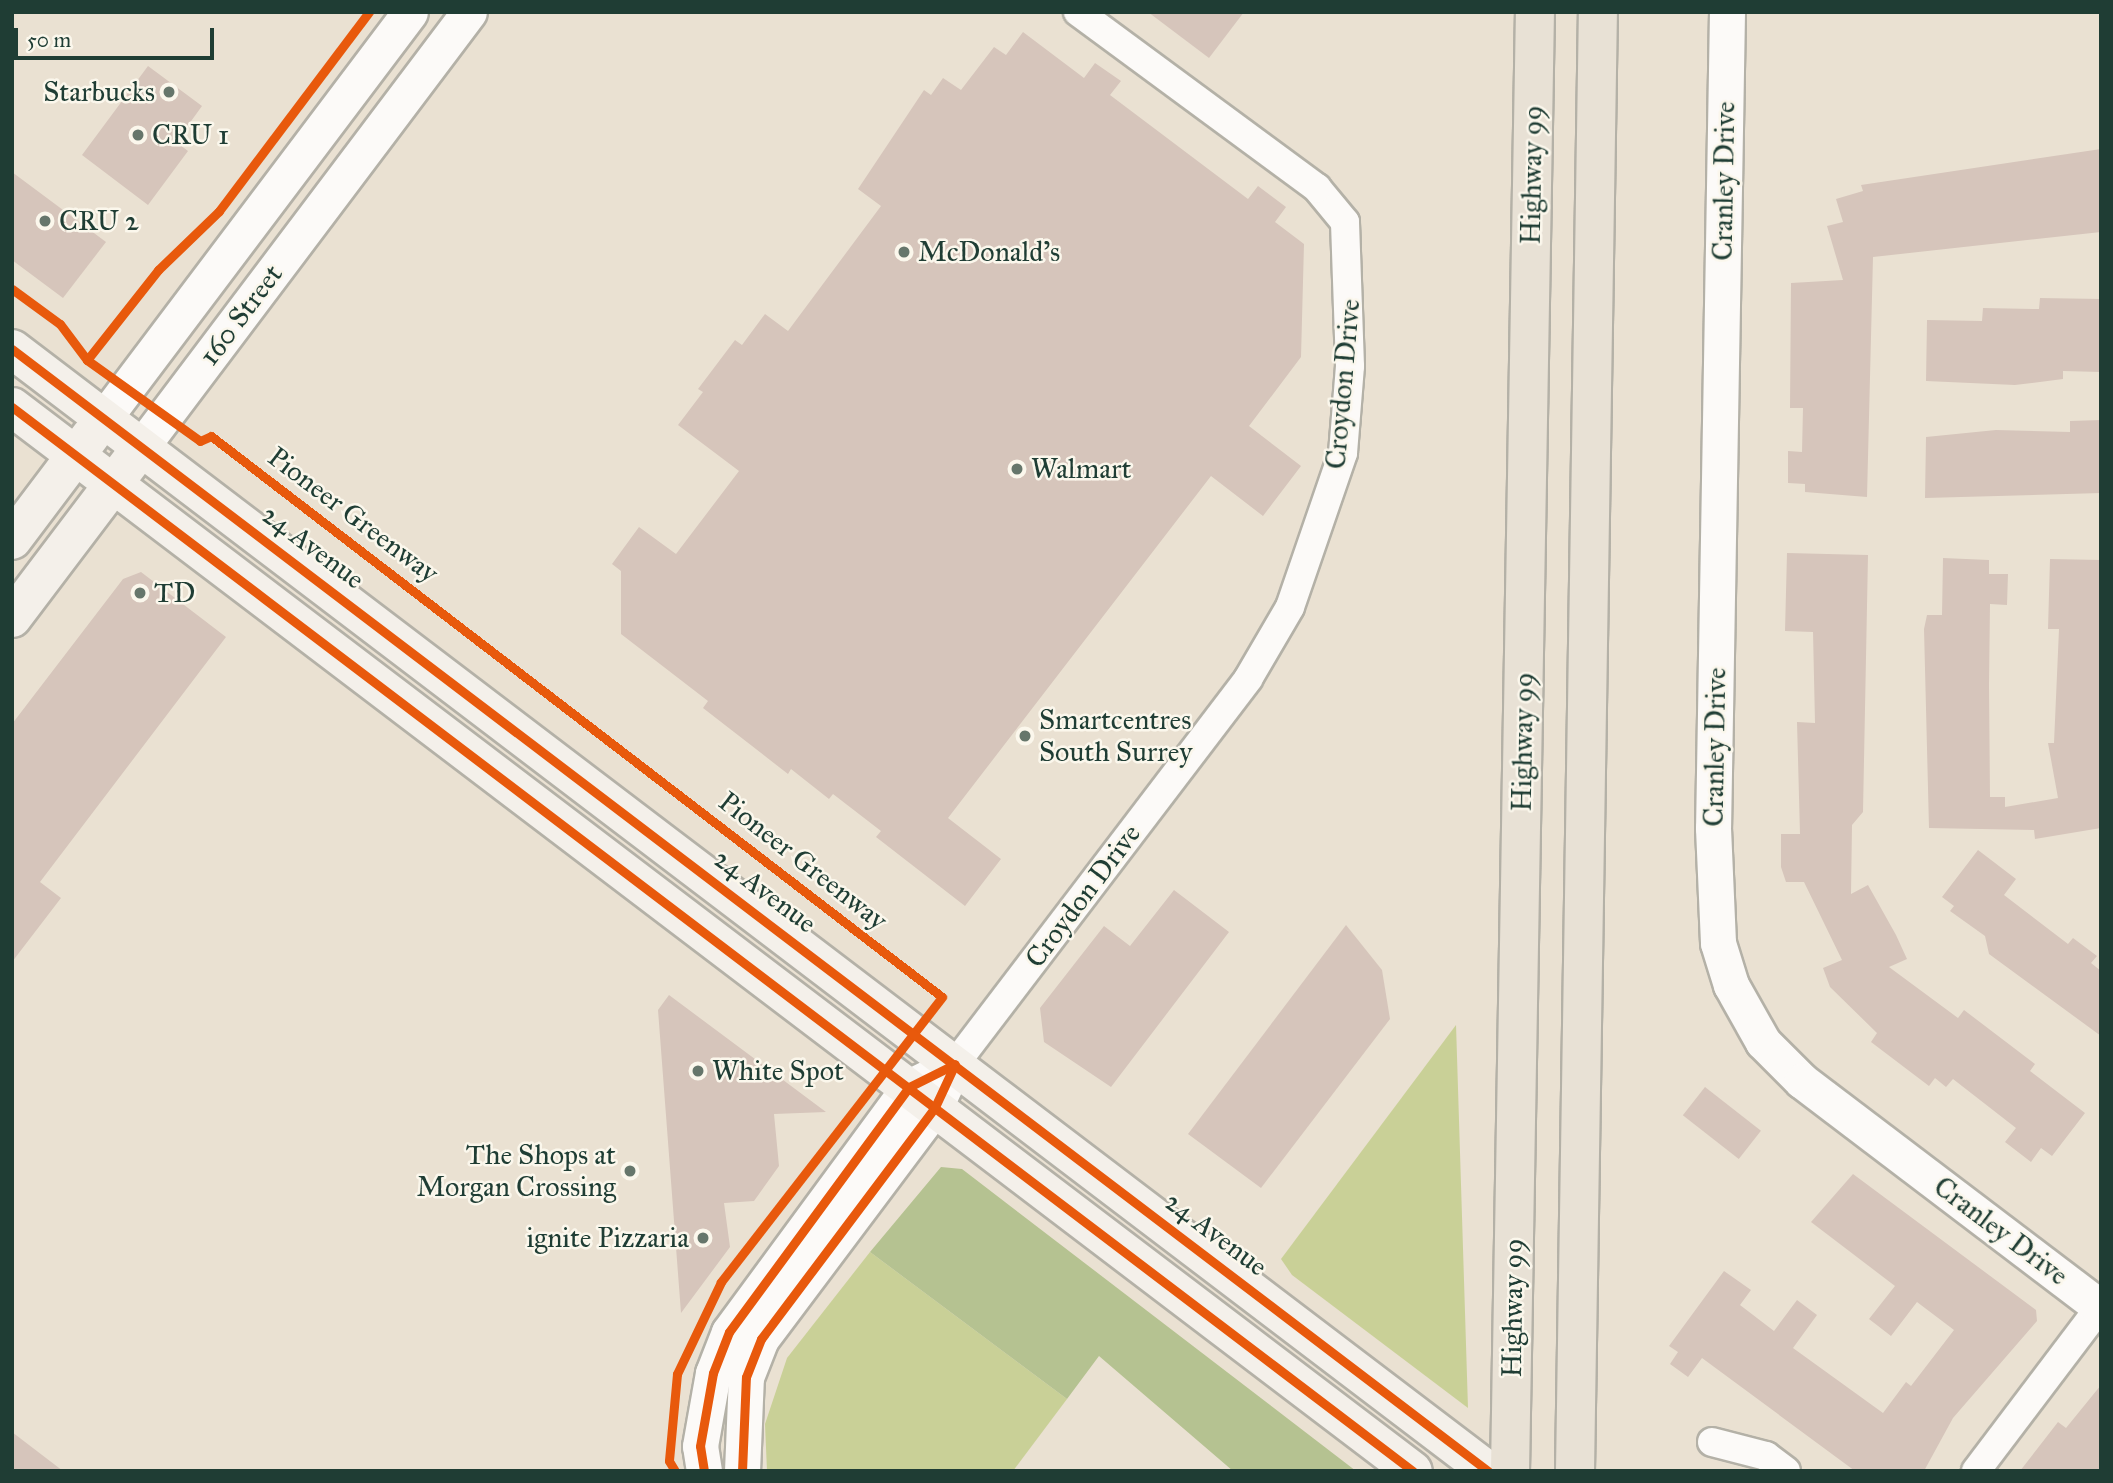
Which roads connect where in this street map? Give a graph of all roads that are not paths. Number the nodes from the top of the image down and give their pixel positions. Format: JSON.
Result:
{"nodes":[{"id":1,"x":410,"y":12,"type":"edge"},
{"id":2,"x":469,"y":12,"type":"edge"},
{"id":3,"x":1078,"y":12,"type":"edge"},
{"id":4,"x":1535,"y":12,"type":"edge"},
{"id":5,"x":1598,"y":12,"type":"edge"},
{"id":6,"x":1727,"y":12,"type":"edge"},
{"id":7,"x":12,"y":349,"type":"edge"},
{"id":8,"x":12,"y":407,"type":"edge"},
{"id":9,"x":104,"y":418,"type":"junction"},
{"id":10,"x":142,"y":446,"type":"junction"},
{"id":11,"x":76,"y":455,"type":"junction"},
{"id":12,"x":114,"y":483,"type":"junction"},
{"id":13,"x":12,"y":540,"type":"edge"},
{"id":14,"x":12,"y":618,"type":"edge"},
{"id":15,"x":474,"y":756,"type":"junction"},
{"id":16,"x":592,"y":787,"type":"junction"},
{"id":17,"x":955,"y":1064,"type":"junction"},
{"id":18,"x":922,"y":1097,"type":"junction"},
{"id":19,"x":2100,"y":1308,"type":"edge"},
{"id":20,"x":1712,"y":1442,"type":"dead end"},
{"id":21,"x":1399,"y":1460,"type":"edge"},
{"id":22,"x":704,"y":1471,"type":"edge"},
{"id":23,"x":742,"y":1471,"type":"edge"},
{"id":24,"x":1488,"y":1471,"type":"edge"},
{"id":25,"x":1510,"y":1471,"type":"edge"},
{"id":26,"x":1575,"y":1471,"type":"edge"},
{"id":27,"x":1786,"y":1471,"type":"edge"},
{"id":28,"x":1976,"y":1471,"type":"edge"}],
"edges":[{"from":1,"to":9,"type":"street","name":"160 Street"},
{"from":2,"to":10,"type":"street","name":"160 Street"},
{"from":3,"to":17,"type":"street","name":"Croydon Drive"},
{"from":4,"to":25,"type":"highway","name":"Highway 99"},
{"from":5,"to":26,"type":"highway"},
{"from":6,"to":19,"type":"street","name":"Cranley Drive"},
{"from":7,"to":9,"type":"main road","name":"24 Avenue"},
{"from":8,"to":11,"type":"main road"},
{"from":9,"to":10,"type":"main road","name":"24 Avenue"},
{"from":9,"to":11,"type":"main road","name":"160 Street"},
{"from":10,"to":12,"type":"main road","name":"160 Street"},
{"from":10,"to":16,"type":"main road","name":"24 Avenue"},
{"from":11,"to":12,"type":"main road"},
{"from":11,"to":13,"type":"main road","name":"160 Street"},
{"from":12,"to":14,"type":"main road","name":"160 Street"},
{"from":12,"to":15,"type":"main road"},
{"from":15,"to":16,"type":"main road"},
{"from":15,"to":18,"type":"main road"},
{"from":16,"to":17,"type":"main road","name":"24 Avenue"},
{"from":17,"to":18,"type":"street","name":"Croydon Drive"},
{"from":17,"to":24,"type":"main road","name":"24 Avenue"},
{"from":18,"to":21,"type":"main road"},
{"from":18,"to":22,"type":"street","name":"Croydon Drive"},
{"from":18,"to":23,"type":"street","name":"Croydon Drive"},
{"from":19,"to":28,"type":"street"},
{"from":20,"to":27,"type":"street"}]}
